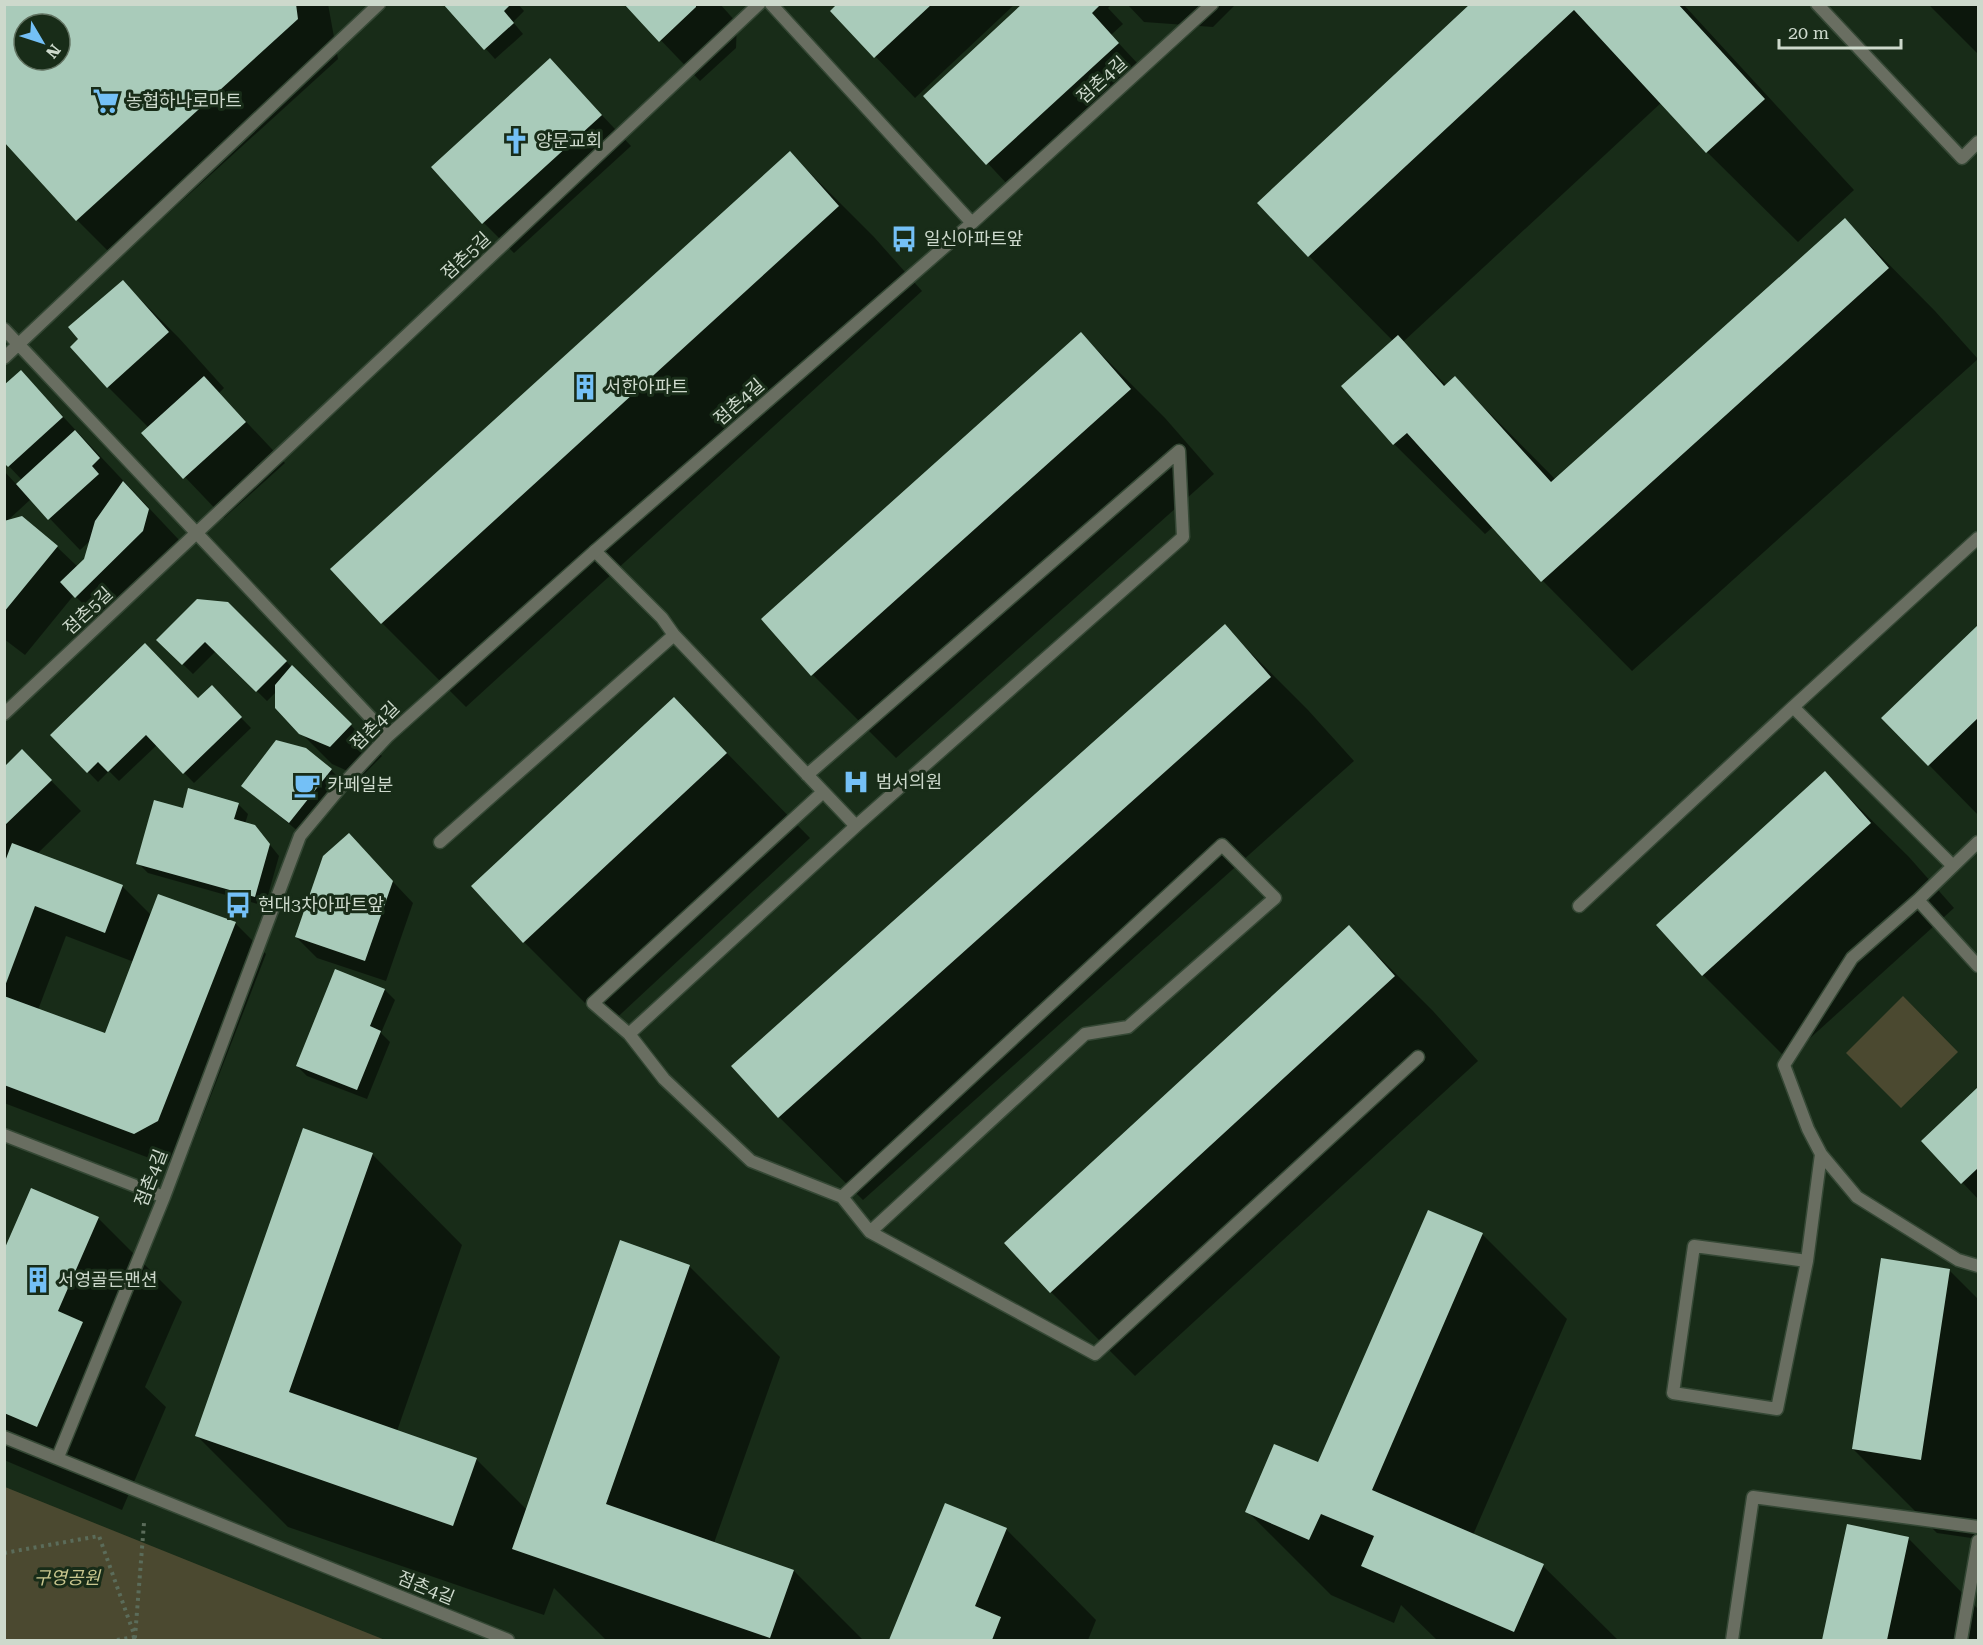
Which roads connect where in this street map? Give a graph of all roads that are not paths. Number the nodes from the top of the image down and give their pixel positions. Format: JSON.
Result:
{"nodes":[{"id":1,"x":379,"y":4,"type":"edge"},
{"id":2,"x":759,"y":4,"type":"edge"},
{"id":3,"x":771,"y":4,"type":"edge"},
{"id":4,"x":1212,"y":4,"type":"edge"},
{"id":5,"x":1817,"y":4,"type":"edge"},
{"id":6,"x":1978,"y":142,"type":"edge"},
{"id":7,"x":972,"y":223,"type":"junction"},
{"id":8,"x":4,"y":329,"type":"edge"},
{"id":9,"x":19,"y":344,"type":"junction"},
{"id":10,"x":4,"y":358,"type":"edge"},
{"id":11,"x":197,"y":533,"type":"junction"},
{"id":12,"x":1978,"y":538,"type":"edge"},
{"id":13,"x":595,"y":551,"type":"junction"},
{"id":14,"x":674,"y":635,"type":"junction"},
{"id":15,"x":1793,"y":707,"type":"junction"},
{"id":16,"x":4,"y":714,"type":"edge"},
{"id":17,"x":388,"y":736,"type":"junction"},
{"id":18,"x":807,"y":776,"type":"junction"},
{"id":19,"x":824,"y":792,"type":"junction"},
{"id":20,"x":856,"y":826,"type":"junction"},
{"id":21,"x":440,"y":842,"type":"dead end"},
{"id":22,"x":1978,"y":842,"type":"edge"},
{"id":23,"x":1953,"y":866,"type":"junction"},
{"id":24,"x":1918,"y":900,"type":"junction"},
{"id":25,"x":1579,"y":906,"type":"dead end"},
{"id":26,"x":1978,"y":966,"type":"edge"},
{"id":27,"x":629,"y":1034,"type":"junction"},
{"id":28,"x":1418,"y":1057,"type":"dead end"},
{"id":29,"x":4,"y":1135,"type":"edge"},
{"id":30,"x":1821,"y":1154,"type":"junction"},
{"id":31,"x":164,"y":1197,"type":"junction"},
{"id":32,"x":842,"y":1197,"type":"junction"},
{"id":33,"x":870,"y":1232,"type":"junction"},
{"id":34,"x":1807,"y":1261,"type":"junction"},
{"id":35,"x":1978,"y":1266,"type":"edge"},
{"id":36,"x":4,"y":1437,"type":"edge"},
{"id":37,"x":58,"y":1457,"type":"junction"},
{"id":38,"x":1978,"y":1527,"type":"edge"},
{"id":39,"x":1978,"y":1541,"type":"edge"},
{"id":40,"x":508,"y":1641,"type":"edge"},
{"id":41,"x":1732,"y":1641,"type":"edge"},
{"id":42,"x":1961,"y":1641,"type":"edge"}],
"edges":[{"from":1,"to":9,"type":"street"},
{"from":2,"to":11,"type":"street","name":"점촌5길"},
{"from":3,"to":7,"type":"street"},
{"from":4,"to":7,"type":"street","name":"점촌4길"},
{"from":5,"to":6,"type":"street"},
{"from":7,"to":13,"type":"street","name":"점촌4길"},
{"from":8,"to":9,"type":"street"},
{"from":9,"to":10,"type":"street"},
{"from":9,"to":11,"type":"street"},
{"from":11,"to":16,"type":"street","name":"점촌5길"},
{"from":11,"to":17,"type":"street"},
{"from":12,"to":15,"type":"street"},
{"from":13,"to":14,"type":"street"},
{"from":13,"to":17,"type":"street","name":"점촌4길"},
{"from":14,"to":18,"type":"street"},
{"from":14,"to":21,"type":"street"},
{"from":15,"to":23,"type":"street"},
{"from":15,"to":25,"type":"street"},
{"from":17,"to":31,"type":"street","name":"점촌4길"},
{"from":18,"to":19,"type":"street"},
{"from":18,"to":20,"type":"street"},
{"from":19,"to":20,"type":"street"},
{"from":19,"to":27,"type":"street"},
{"from":20,"to":27,"type":"street"},
{"from":22,"to":23,"type":"street"},
{"from":23,"to":24,"type":"street"},
{"from":24,"to":26,"type":"street"},
{"from":24,"to":30,"type":"street"},
{"from":27,"to":32,"type":"street"},
{"from":28,"to":33,"type":"street"},
{"from":29,"to":31,"type":"street"},
{"from":30,"to":34,"type":"street"},
{"from":30,"to":35,"type":"street"},
{"from":31,"to":37,"type":"street","name":"점촌4길"},
{"from":32,"to":33,"type":"street"},
{"from":32,"to":33,"type":"street"},
{"from":34,"to":34,"type":"street"},
{"from":36,"to":37,"type":"street"},
{"from":37,"to":40,"type":"street","name":"점촌4길"},
{"from":38,"to":41,"type":"street"},
{"from":39,"to":42,"type":"street"}]}
